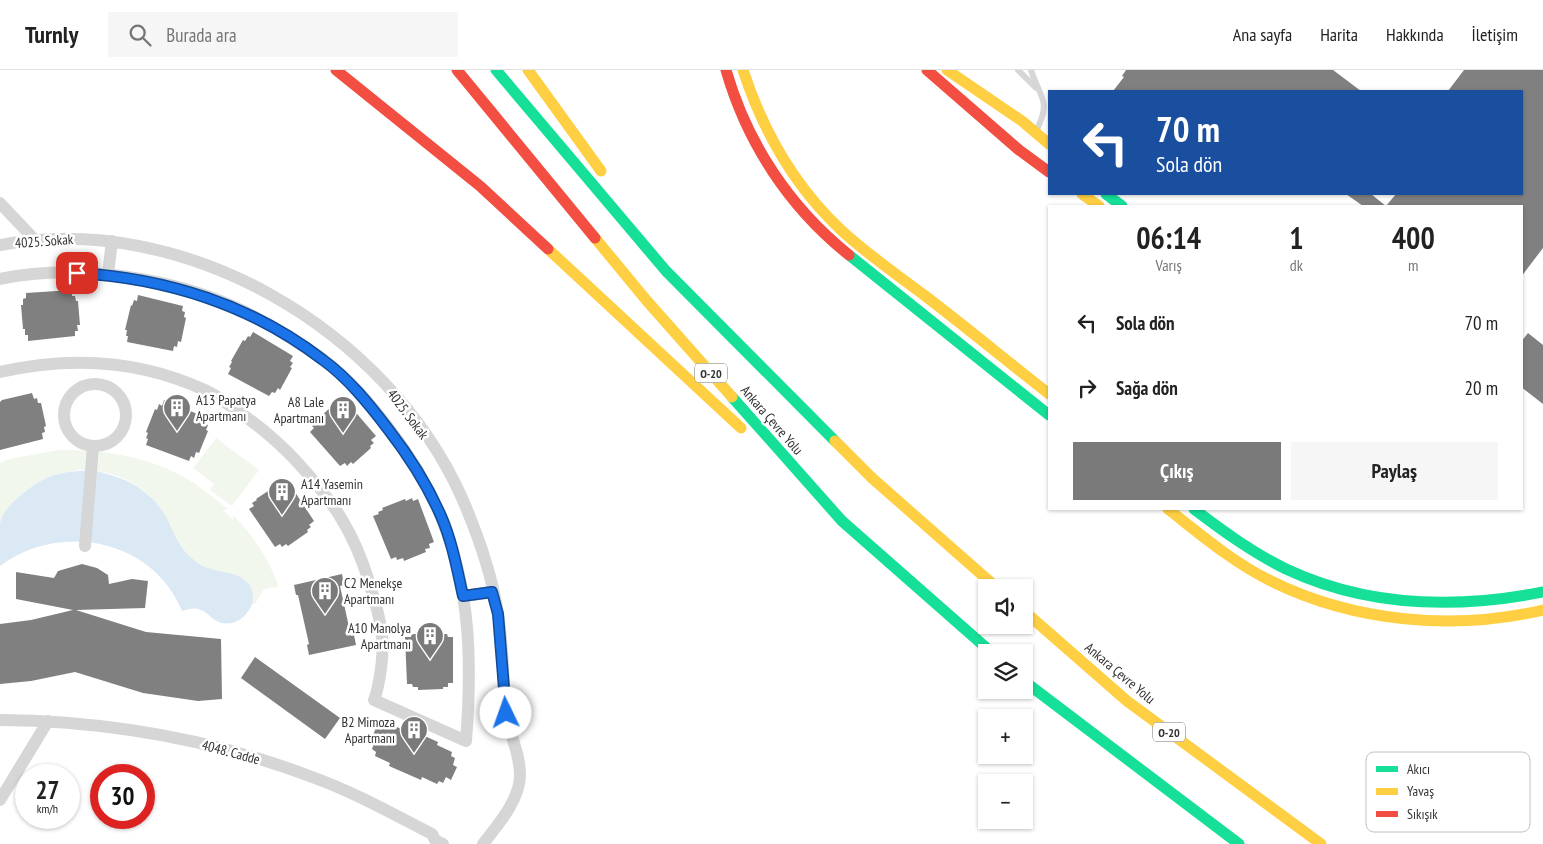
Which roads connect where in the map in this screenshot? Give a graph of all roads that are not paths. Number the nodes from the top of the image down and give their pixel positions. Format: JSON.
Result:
{"nodes":[{"id":1,"x":336,"y":70,"type":"edge"},
{"id":2,"x":457,"y":70,"type":"edge"},
{"id":3,"x":496,"y":70,"type":"edge"},
{"id":4,"x":528,"y":70,"type":"edge"},
{"id":5,"x":726,"y":70,"type":"edge"},
{"id":6,"x":742,"y":70,"type":"edge"},
{"id":7,"x":927,"y":70,"type":"edge"},
{"id":8,"x":947,"y":70,"type":"edge"},
{"id":9,"x":1018,"y":70,"type":"edge"},
{"id":10,"x":1031,"y":70,"type":"edge"},
{"id":11,"x":1037,"y":88,"type":"junction"},
{"id":12,"x":1035,"y":132,"type":"junction"},
{"id":13,"x":1048,"y":143,"type":"edge"},
{"id":14,"x":1019,"y":150,"type":"junction"},
{"id":15,"x":1048,"y":171,"type":"edge"},
{"id":16,"x":608,"y":179,"type":"dead end"},
{"id":17,"x":1083,"y":195,"type":"edge"},
{"id":18,"x":1107,"y":195,"type":"edge"},
{"id":19,"x":0,"y":203,"type":"edge"},
{"id":20,"x":1098,"y":205,"type":"edge"},
{"id":21,"x":1121,"y":205,"type":"edge"},
{"id":22,"x":636,"y":217,"type":"dead end"},
{"id":23,"x":34,"y":239,"type":"junction"},
{"id":24,"x":112,"y":241,"type":"junction"},
{"id":25,"x":0,"y":245,"type":"edge"},
{"id":26,"x":666,"y":270,"type":"junction"},
{"id":27,"x":108,"y":274,"type":"junction"},
{"id":28,"x":0,"y":279,"type":"edge"},
{"id":29,"x":0,"y":372,"type":"edge"},
{"id":30,"x":1048,"y":393,"type":"edge"},
{"id":31,"x":1048,"y":414,"type":"edge"},
{"id":32,"x":93,"y":446,"type":"junction"},
{"id":33,"x":1169,"y":510,"type":"edge"},
{"id":34,"x":1195,"y":510,"type":"edge"},
{"id":35,"x":842,"y":522,"type":"junction"},
{"id":36,"x":85,"y":544,"type":"dead end"},
{"id":37,"x":987,"y":579,"type":"edge"},
{"id":38,"x":492,"y":592,"type":"junction"},
{"id":39,"x":1543,"y":592,"type":"edge"},
{"id":40,"x":463,"y":596,"type":"junction"},
{"id":41,"x":1543,"y":610,"type":"edge"},
{"id":42,"x":1033,"y":618,"type":"edge"},
{"id":43,"x":982,"y":644,"type":"edge"},
{"id":44,"x":1033,"y":687,"type":"edge"},
{"id":45,"x":0,"y":720,"type":"edge"},
{"id":46,"x":48,"y":721,"type":"junction"},
{"id":47,"x":0,"y":800,"type":"edge"},
{"id":48,"x":443,"y":844,"type":"edge"},
{"id":49,"x":483,"y":844,"type":"edge"},
{"id":50,"x":1239,"y":844,"type":"edge"},
{"id":51,"x":1321,"y":844,"type":"edge"}],
"edges":[{"from":1,"to":35,"type":"main road"},
{"from":2,"to":35,"type":"main road","name":"Ankara Çevre Yolu","number":"O-20"},
{"from":3,"to":26,"type":"main road","name":"Ankara Çevre Yolu"},
{"from":4,"to":16,"type":"main road"},
{"from":5,"to":31,"type":"main road"},
{"from":6,"to":30,"type":"main road"},
{"from":7,"to":14,"type":"main road"},
{"from":8,"to":12,"type":"main road"},
{"from":9,"to":11,"type":"lane"},
{"from":10,"to":11,"type":"lane"},
{"from":11,"to":12,"type":"lane"},
{"from":12,"to":13,"type":"main road"},
{"from":12,"to":14,"type":"main road"},
{"from":12,"to":14,"type":"main road"},
{"from":14,"to":15,"type":"main road"},
{"from":17,"to":20,"type":"main road"},
{"from":18,"to":21,"type":"main road"},
{"from":19,"to":23,"type":"street"},
{"from":22,"to":26,"type":"main road"},
{"from":23,"to":24,"type":"street","name":"4025. Sokak"},
{"from":23,"to":25,"type":"street","name":"4025. Sokak"},
{"from":24,"to":27,"type":"street"},
{"from":24,"to":38,"type":"street","name":"4025. Sokak"},
{"from":26,"to":37,"type":"main road","name":"Ankara Çevre Yolu"},
{"from":27,"to":28,"type":"street"},
{"from":27,"to":40,"type":"street"},
{"from":29,"to":40,"type":"street"},
{"from":32,"to":32,"type":"street"},
{"from":32,"to":36,"type":"street"},
{"from":33,"to":41,"type":"main road"},
{"from":34,"to":39,"type":"main road"},
{"from":35,"to":43,"type":"main road","name":"Ankara Çevre Yolu","number":"O-20"},
{"from":38,"to":40,"type":"street"},
{"from":38,"to":49,"type":"street","name":"4025. Sokak"},
{"from":42,"to":51,"type":"main road","name":"Ankara Çevre Yolu","number":"O-20"},
{"from":44,"to":50,"type":"main road"},
{"from":45,"to":46,"type":"street","name":"4048. Cadde"},
{"from":46,"to":47,"type":"street"},
{"from":46,"to":48,"type":"street","name":"4048. Cadde"}]}
